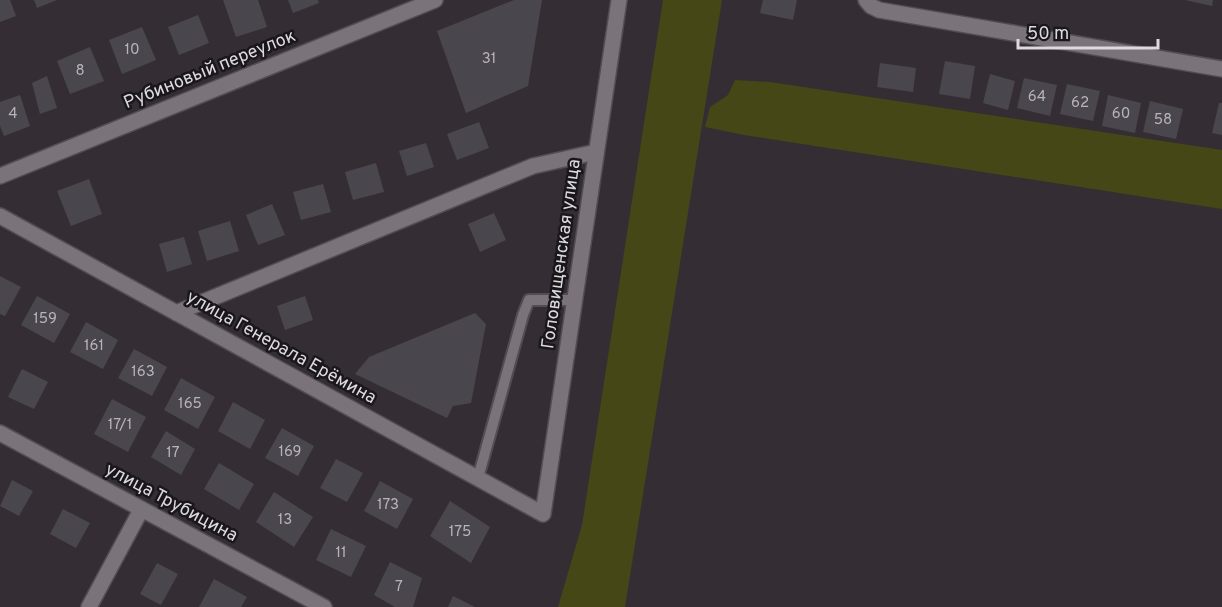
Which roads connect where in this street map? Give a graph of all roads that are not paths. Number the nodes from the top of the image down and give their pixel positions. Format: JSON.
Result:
{"nodes":[{"id":1,"x":435,"y":0,"type":"edge"},
{"id":2,"x":619,"y":0,"type":"edge"},
{"id":3,"x":866,"y":0,"type":"edge"},
{"id":4,"x":1222,"y":69,"type":"edge"},
{"id":5,"x":596,"y":152,"type":"junction"},
{"id":6,"x":0,"y":176,"type":"edge"},
{"id":7,"x":0,"y":216,"type":"edge"},
{"id":8,"x":574,"y":300,"type":"junction"},
{"id":9,"x":177,"y":313,"type":"junction"},
{"id":10,"x":0,"y":433,"type":"edge"},
{"id":11,"x":478,"y":478,"type":"junction"},
{"id":12,"x":141,"y":510,"type":"junction"},
{"id":13,"x":543,"y":514,"type":"joint"},
{"id":14,"x":89,"y":607,"type":"edge"},
{"id":15,"x":324,"y":607,"type":"edge"}],
"edges":[{"from":1,"to":6,"type":"street","name":"Рубиновый переулок"},
{"from":2,"to":5,"type":"street","name":"Головищенская улица"},
{"from":3,"to":4,"type":"street"},
{"from":5,"to":8,"type":"street","name":"Головищенская улица"},
{"from":5,"to":9,"type":"street"},
{"from":7,"to":9,"type":"street","name":"улица Генерала Ерёмина"},
{"from":8,"to":11,"type":"lane"},
{"from":8,"to":13,"type":"street","name":"Головищенская улица"},
{"from":9,"to":11,"type":"street","name":"улица Генерала Ерёмина"},
{"from":10,"to":12,"type":"street","name":"улица Трубицина"},
{"from":11,"to":13,"type":"street","name":"улица Генерала Ерёмина"},
{"from":12,"to":14,"type":"street"},
{"from":12,"to":15,"type":"street","name":"улица Трубицина"}]}
